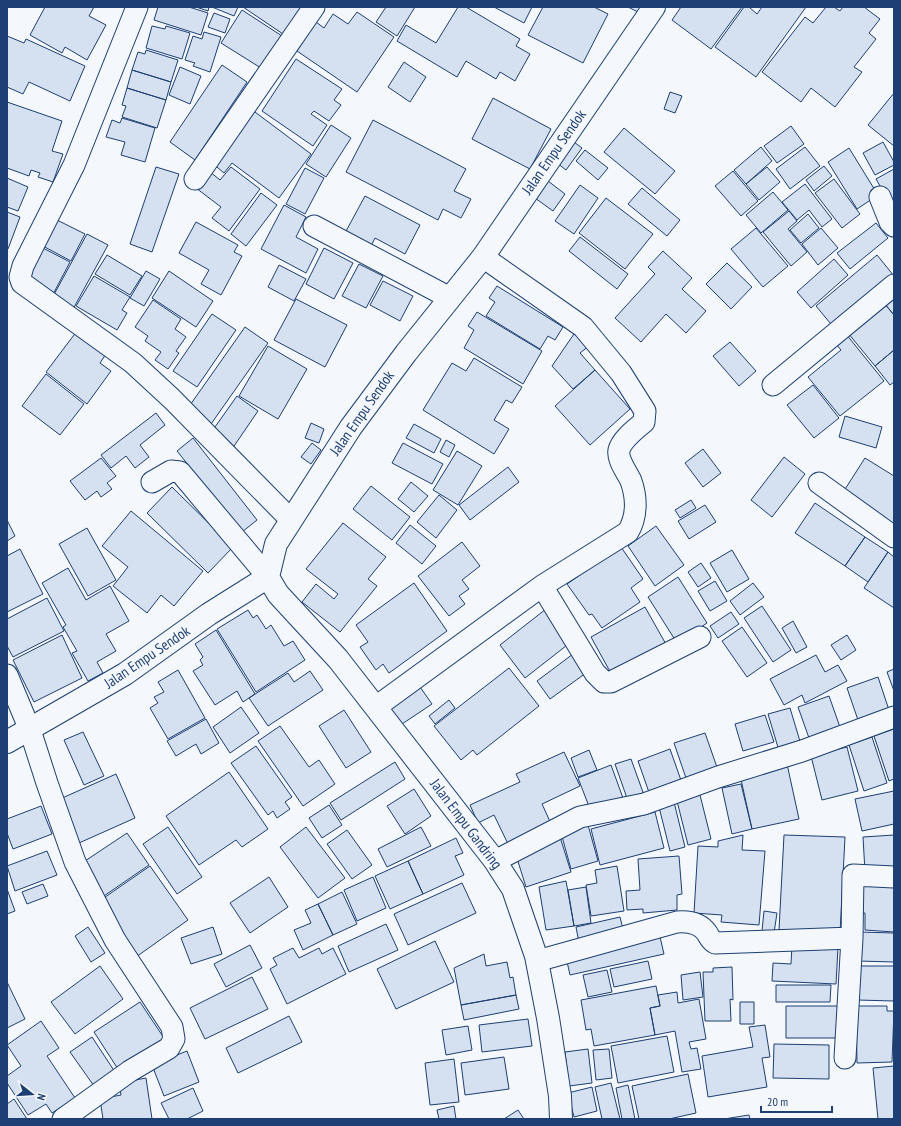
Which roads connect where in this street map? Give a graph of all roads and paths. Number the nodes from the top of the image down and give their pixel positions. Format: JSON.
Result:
{"nodes":[{"id":1,"x":137,"y":7,"type":"edge"},
{"id":2,"x":314,"y":7,"type":"edge"},
{"id":3,"x":654,"y":7,"type":"edge"},
{"id":4,"x":195,"y":179,"type":"dead end"},
{"id":5,"x":880,"y":197,"type":"dead end"},
{"id":6,"x":314,"y":226,"type":"dead end"},
{"id":7,"x":894,"y":226,"type":"edge"},
{"id":8,"x":483,"y":257,"type":"junction"},
{"id":9,"x":894,"y":285,"type":"edge"},
{"id":10,"x":450,"y":298,"type":"junction"},
{"id":11,"x":773,"y":385,"type":"dead end"},
{"id":12,"x":152,"y":482,"type":"dead end"},
{"id":13,"x":819,"y":483,"type":"dead end"},
{"id":14,"x":291,"y":520,"type":"junction"},
{"id":15,"x":894,"y":537,"type":"edge"},
{"id":16,"x":268,"y":577,"type":"junction"},
{"id":17,"x":542,"y":586,"type":"junction"},
{"id":18,"x":700,"y":637,"type":"dead end"},
{"id":19,"x":7,"y":675,"type":"edge"},
{"id":20,"x":376,"y":707,"type":"junction"},
{"id":21,"x":894,"y":717,"type":"edge"},
{"id":22,"x":30,"y":730,"type":"junction"},
{"id":23,"x":7,"y":742,"type":"edge"},
{"id":24,"x":495,"y":861,"type":"junction"},
{"id":25,"x":894,"y":876,"type":"edge"},
{"id":26,"x":852,"y":938,"type":"junction"},
{"id":27,"x":536,"y":960,"type":"junction"},
{"id":28,"x":844,"y":1058,"type":"dead end"},
{"id":29,"x":95,"y":1097,"type":"junction"},
{"id":30,"x":63,"y":1119,"type":"edge"},
{"id":31,"x":91,"y":1119,"type":"edge"},
{"id":32,"x":561,"y":1119,"type":"edge"}],
"edges":[{"from":1,"to":14,"type":"street"},
{"from":2,"to":4,"type":"street"},
{"from":3,"to":8,"type":"street","name":"Jalan Empu Sendok"},
{"from":5,"to":7,"type":"street"},
{"from":6,"to":10,"type":"street"},
{"from":8,"to":10,"type":"street","name":"Jalan Empu Sendok"},
{"from":8,"to":17,"type":"street"},
{"from":9,"to":11,"type":"street"},
{"from":10,"to":14,"type":"street","name":"Jalan Empu Sendok"},
{"from":12,"to":16,"type":"street"},
{"from":13,"to":15,"type":"street"},
{"from":14,"to":16,"type":"street","name":"Jalan Empu Sendok"},
{"from":16,"to":20,"type":"street","name":"Jalan Empu Gandring"},
{"from":16,"to":22,"type":"street","name":"Jalan Empu Sendok"},
{"from":17,"to":18,"type":"street"},
{"from":17,"to":20,"type":"street"},
{"from":19,"to":22,"type":"street"},
{"from":20,"to":24,"type":"street","name":"Jalan Empu Gandring"},
{"from":21,"to":24,"type":"street"},
{"from":22,"to":23,"type":"street","name":"Jalan Empu Sendok"},
{"from":22,"to":29,"type":"street"},
{"from":24,"to":27,"type":"street","name":"Jalan Empu Gandring"},
{"from":25,"to":26,"type":"street"},
{"from":26,"to":27,"type":"street"},
{"from":26,"to":28,"type":"street"},
{"from":27,"to":32,"type":"street","name":"Jalan Empu Gandring"},
{"from":29,"to":30,"type":"street"},
{"from":29,"to":31,"type":"street"}]}
